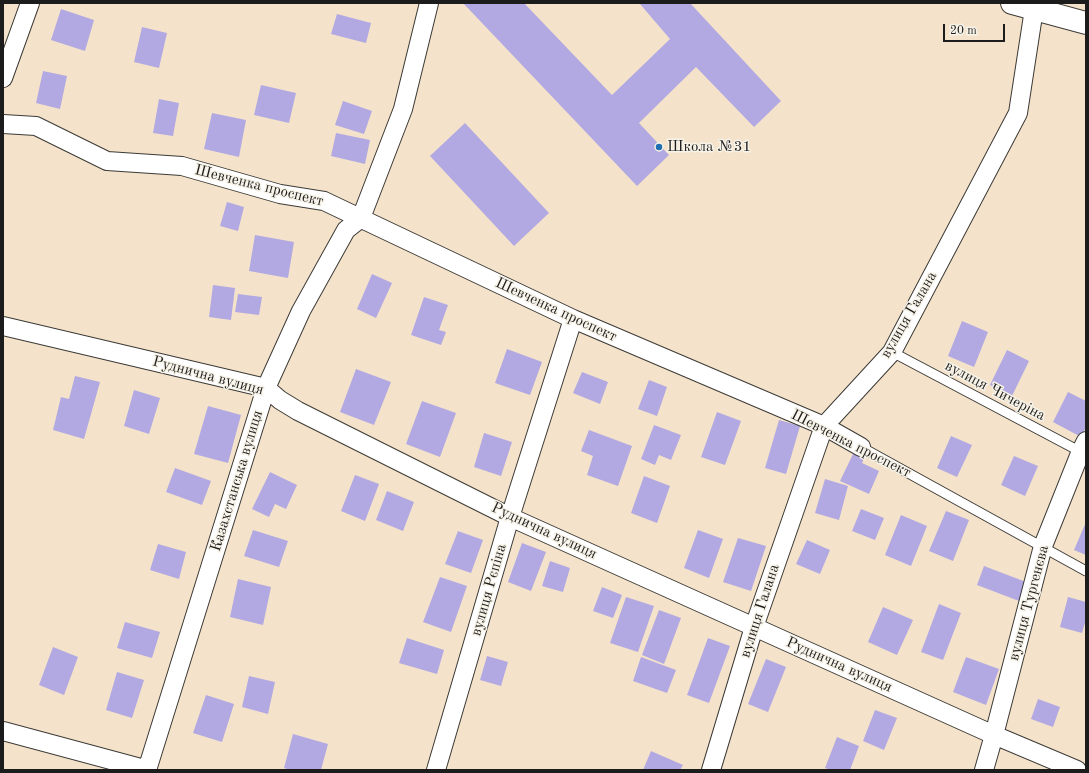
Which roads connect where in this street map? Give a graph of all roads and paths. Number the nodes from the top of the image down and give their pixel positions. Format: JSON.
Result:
{"nodes":[{"id":1,"x":30,"y":3,"type":"edge"},
{"id":2,"x":429,"y":3,"type":"edge"},
{"id":3,"x":1012,"y":3,"type":"edge"},
{"id":4,"x":1034,"y":9,"type":"junction"},
{"id":5,"x":1086,"y":23,"type":"edge"},
{"id":6,"x":3,"y":78,"type":"edge"},
{"id":7,"x":3,"y":124,"type":"edge"},
{"id":8,"x":361,"y":218,"type":"junction"},
{"id":9,"x":573,"y":319,"type":"junction"},
{"id":10,"x":3,"y":326,"type":"edge"},
{"id":11,"x":892,"y":352,"type":"junction"},
{"id":12,"x":266,"y":388,"type":"junction"},
{"id":13,"x":824,"y":426,"type":"junction"},
{"id":14,"x":861,"y":447,"type":"joint"},
{"id":15,"x":1084,"y":449,"type":"edge"},
{"id":16,"x":510,"y":517,"type":"junction"},
{"id":17,"x":1043,"y":546,"type":"junction"},
{"id":18,"x":1086,"y":570,"type":"edge"},
{"id":19,"x":754,"y":627,"type":"junction"},
{"id":20,"x":3,"y":731,"type":"edge"},
{"id":21,"x":994,"y":735,"type":"junction"},
{"id":22,"x":147,"y":770,"type":"edge"},
{"id":23,"x":436,"y":770,"type":"edge"},
{"id":24,"x":711,"y":770,"type":"edge"},
{"id":25,"x":984,"y":770,"type":"edge"},
{"id":26,"x":1077,"y":770,"type":"edge"}],
"edges":[{"from":1,"to":6,"type":"street"},
{"from":2,"to":8,"type":"street","name":"Казахстанська вулиця"},
{"from":3,"to":4,"type":"street"},
{"from":4,"to":5,"type":"street"},
{"from":4,"to":11,"type":"street","name":"вулиця Галана"},
{"from":7,"to":8,"type":"street","name":"Шевченка проспект"},
{"from":8,"to":9,"type":"street","name":"Шевченка проспект"},
{"from":8,"to":12,"type":"street","name":"Казахстанська вулиця"},
{"from":9,"to":13,"type":"street","name":"Шевченка проспект"},
{"from":9,"to":16,"type":"street","name":"вулиця Рєпіна"},
{"from":10,"to":12,"type":"street","name":"Руднична вулиця"},
{"from":11,"to":13,"type":"street","name":"вулиця Галана"},
{"from":11,"to":15,"type":"lane","name":"вулиця Чичеріна"},
{"from":12,"to":16,"type":"street","name":"Руднична вулиця"},
{"from":12,"to":22,"type":"street","name":"Казахстанська вулиця"},
{"from":13,"to":14,"type":"street","name":"Шевченка проспект"},
{"from":13,"to":19,"type":"street","name":"вулиця Галана"},
{"from":14,"to":17,"type":"lane","name":"Шевченка проспект"},
{"from":15,"to":17,"type":"street","name":"вулиця Тургенєва"},
{"from":16,"to":19,"type":"street","name":"Руднична вулиця"},
{"from":16,"to":23,"type":"street","name":"вулиця Рєпіна"},
{"from":17,"to":18,"type":"lane","name":"Шевченка проспект"},
{"from":17,"to":21,"type":"street","name":"вулиця Тургенєва"},
{"from":19,"to":21,"type":"street","name":"Руднична вулиця"},
{"from":19,"to":24,"type":"street","name":"вулиця Галана"},
{"from":20,"to":22,"type":"street"},
{"from":21,"to":25,"type":"street","name":"вулиця Тургенєва"},
{"from":21,"to":26,"type":"street","name":"Руднична вулиця"}]}
